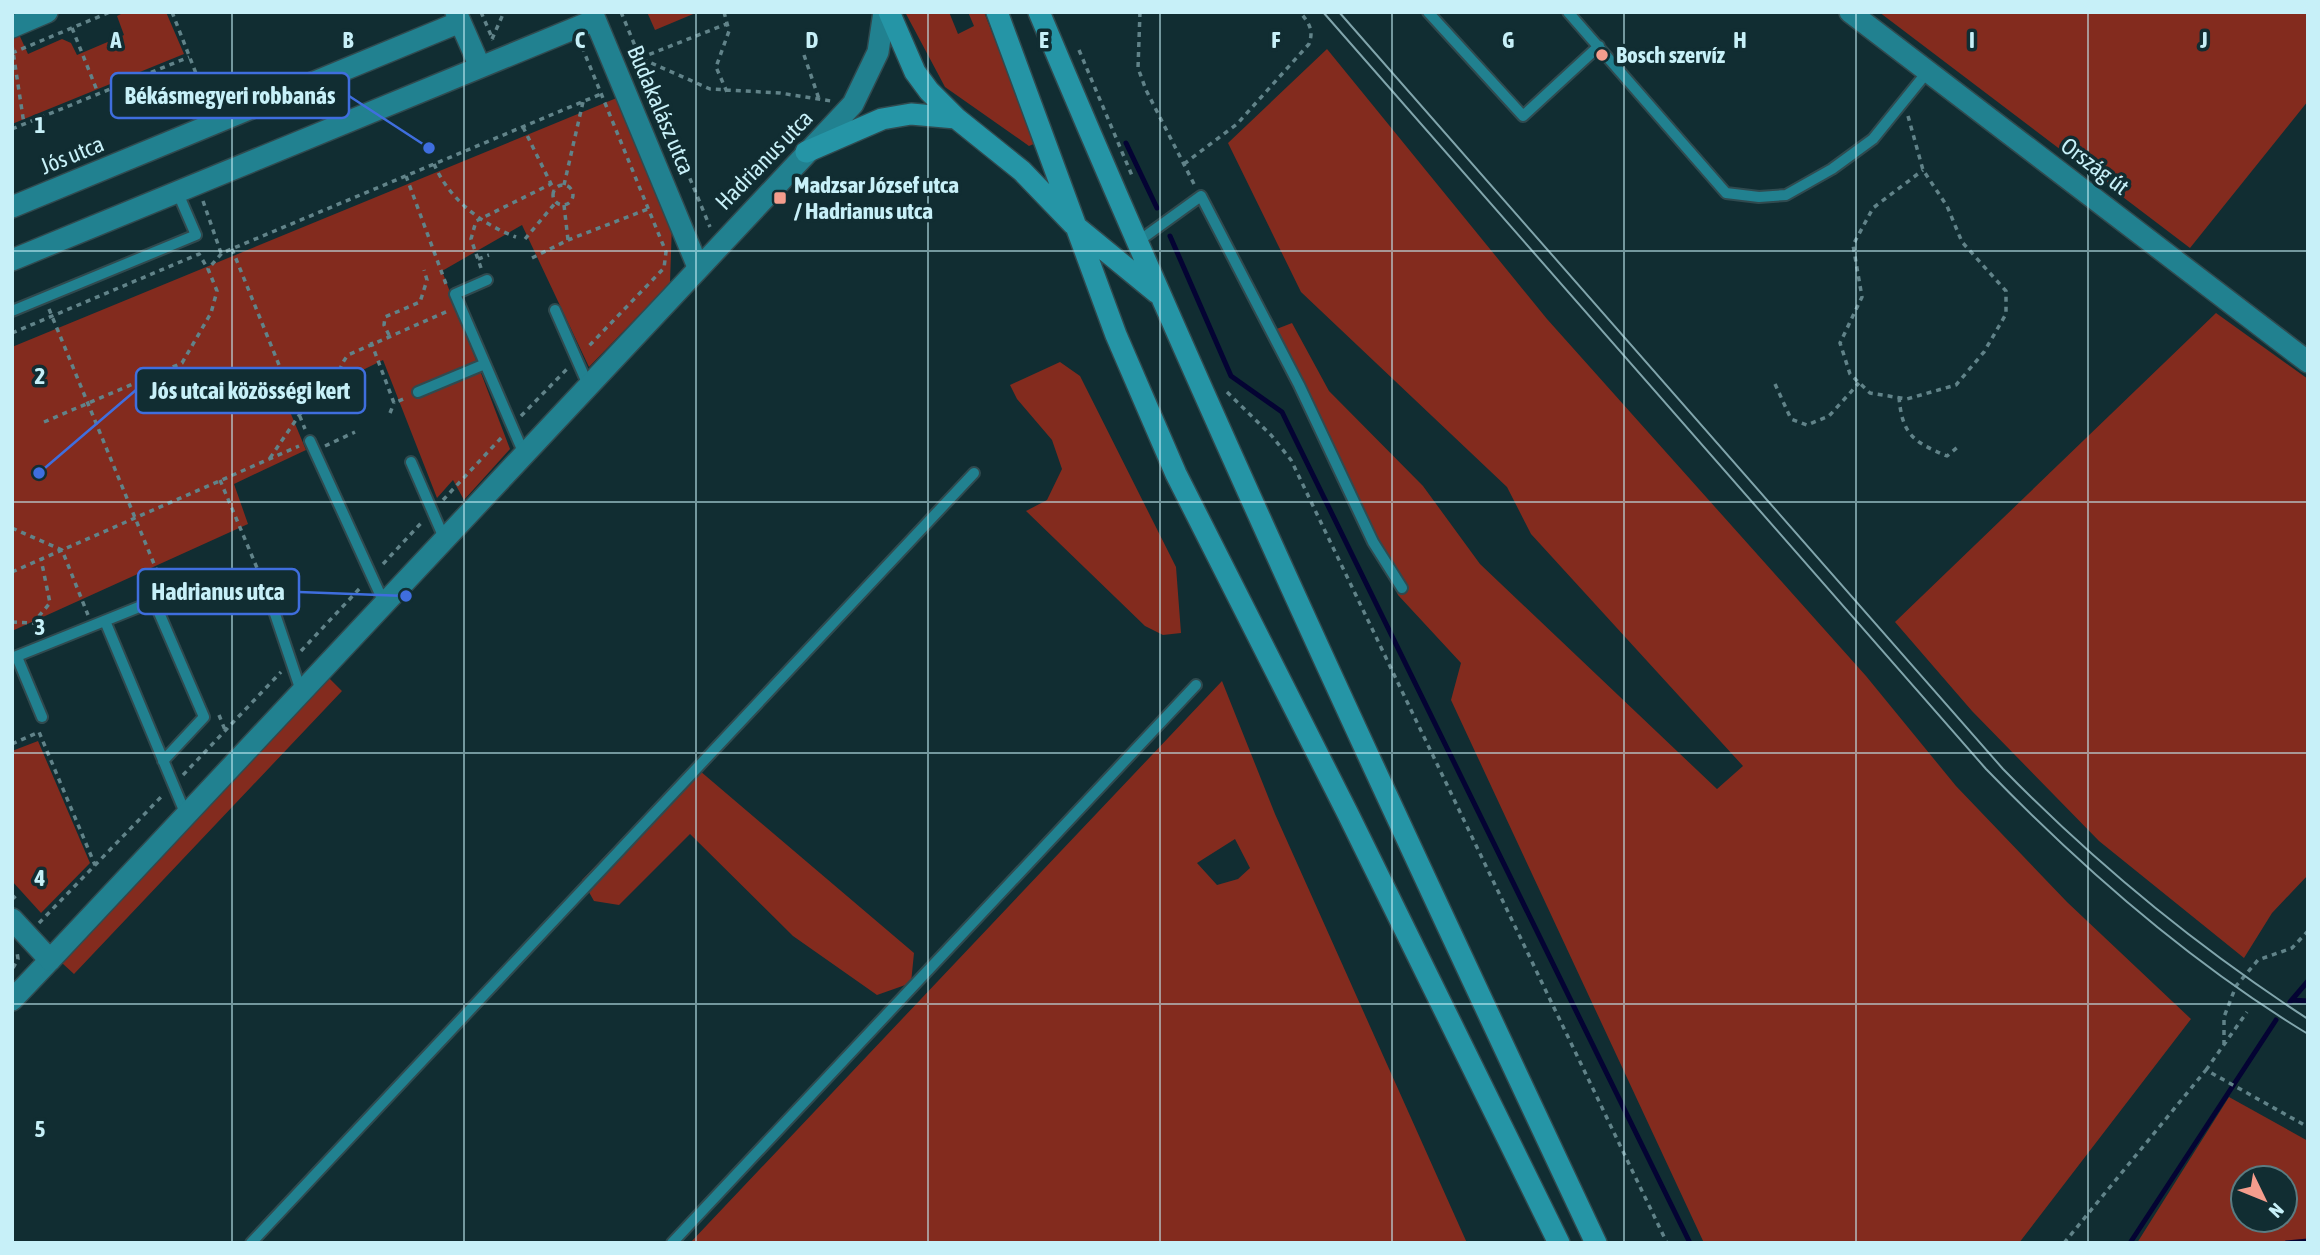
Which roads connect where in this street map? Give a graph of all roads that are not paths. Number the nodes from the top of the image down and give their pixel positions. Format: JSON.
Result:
{"nodes":[{"id":1,"x":47,"y":12,"type":"edge"},
{"id":2,"x":886,"y":12,"type":"edge"},
{"id":3,"x":997,"y":12,"type":"edge"},
{"id":4,"x":1039,"y":12,"type":"edge"},
{"id":5,"x":1428,"y":12,"type":"edge"},
{"id":6,"x":1568,"y":12,"type":"edge"},
{"id":7,"x":1850,"y":12,"type":"edge"},
{"id":8,"x":593,"y":16,"type":"edge"},
{"id":9,"x":458,"y":17,"type":"edge"},
{"id":10,"x":12,"y":27,"type":"edge"},
{"id":11,"x":1599,"y":46,"type":"junction"},
{"id":12,"x":480,"y":67,"type":"junction"},
{"id":13,"x":1928,"y":71,"type":"junction"},
{"id":14,"x":956,"y":118,"type":"junction"},
{"id":15,"x":806,"y":152,"type":"junction"},
{"id":16,"x":177,"y":191,"type":"junction"},
{"id":17,"x":12,"y":207,"type":"edge"},
{"id":18,"x":1073,"y":224,"type":"junction"},
{"id":19,"x":1136,"y":243,"type":"junction"},
{"id":20,"x":12,"y":260,"type":"edge"},
{"id":21,"x":698,"y":267,"type":"junction"},
{"id":22,"x":487,"y":280,"type":"road end"},
{"id":23,"x":1160,"y":295,"type":"junction"},
{"id":24,"x":555,"y":310,"type":"dead end"},
{"id":25,"x":12,"y":311,"type":"edge"},
{"id":26,"x":2308,"y":362,"type":"edge"},
{"id":27,"x":485,"y":364,"type":"junction"},
{"id":28,"x":588,"y":385,"type":"junction"},
{"id":29,"x":418,"y":392,"type":"road end"},
{"id":30,"x":312,"y":446,"type":"road end"},
{"id":31,"x":524,"y":454,"type":"junction"},
{"id":32,"x":411,"y":462,"type":"dead end"},
{"id":33,"x":974,"y":473,"type":"dead end"},
{"id":34,"x":444,"y":538,"type":"junction"},
{"id":35,"x":1402,"y":588,"type":"dead end"},
{"id":36,"x":384,"y":603,"type":"junction"},
{"id":37,"x":272,"y":605,"type":"road end"},
{"id":38,"x":105,"y":621,"type":"junction"},
{"id":39,"x":14,"y":658,"type":"edge"},
{"id":40,"x":1196,"y":685,"type":"dead end"},
{"id":41,"x":302,"y":691,"type":"junction"},
{"id":42,"x":42,"y":717,"type":"dead end"},
{"id":43,"x":163,"y":761,"type":"junction"},
{"id":44,"x":186,"y":815,"type":"junction"},
{"id":45,"x":12,"y":919,"type":"edge"},
{"id":46,"x":50,"y":960,"type":"junction"},
{"id":47,"x":12,"y":1000,"type":"edge"},
{"id":48,"x":251,"y":1243,"type":"edge"},
{"id":49,"x":672,"y":1243,"type":"edge"},
{"id":50,"x":1559,"y":1243,"type":"edge"},
{"id":51,"x":1596,"y":1243,"type":"edge"}],
"edges":[{"from":1,"to":10,"type":"street"},
{"from":2,"to":14,"type":"main road"},
{"from":2,"to":15,"type":"street","name":"Hadrianus utca"},
{"from":3,"to":18,"type":"main road"},
{"from":4,"to":19,"type":"main road"},
{"from":5,"to":11,"type":"lane"},
{"from":6,"to":11,"type":"lane"},
{"from":7,"to":13,"type":"street","name":"Ország út"},
{"from":8,"to":12,"type":"street"},
{"from":8,"to":21,"type":"street","name":"Budakalász utca"},
{"from":9,"to":12,"type":"street"},
{"from":9,"to":17,"type":"street","name":"Jós utca"},
{"from":11,"to":13,"type":"lane"},
{"from":12,"to":16,"type":"street"},
{"from":13,"to":26,"type":"street","name":"Ország út"},
{"from":14,"to":15,"type":"main road"},
{"from":14,"to":18,"type":"main road"},
{"from":15,"to":21,"type":"street","name":"Hadrianus utca"},
{"from":16,"to":20,"type":"street"},
{"from":16,"to":25,"type":"lane"},
{"from":18,"to":23,"type":"main road"},
{"from":18,"to":50,"type":"main road"},
{"from":19,"to":23,"type":"main road"},
{"from":19,"to":35,"type":"lane"},
{"from":21,"to":28,"type":"street","name":"Hadrianus utca"},
{"from":22,"to":27,"type":"lane"},
{"from":23,"to":51,"type":"main road"},
{"from":24,"to":28,"type":"lane"},
{"from":27,"to":29,"type":"lane"},
{"from":27,"to":31,"type":"lane"},
{"from":28,"to":31,"type":"street","name":"Hadrianus utca"},
{"from":30,"to":36,"type":"lane"},
{"from":31,"to":34,"type":"street","name":"Hadrianus utca"},
{"from":32,"to":34,"type":"lane"},
{"from":33,"to":48,"type":"lane"},
{"from":34,"to":36,"type":"street","name":"Hadrianus utca"},
{"from":36,"to":41,"type":"street","name":"Hadrianus utca"},
{"from":37,"to":41,"type":"lane"},
{"from":38,"to":39,"type":"lane"},
{"from":38,"to":43,"type":"lane"},
{"from":38,"to":43,"type":"lane"},
{"from":39,"to":42,"type":"lane"},
{"from":40,"to":49,"type":"lane"},
{"from":41,"to":44,"type":"street","name":"Hadrianus utca"},
{"from":43,"to":44,"type":"lane"},
{"from":44,"to":46,"type":"street","name":"Hadrianus utca"},
{"from":45,"to":46,"type":"street"},
{"from":46,"to":47,"type":"street","name":"Hadrianus utca"}]}
